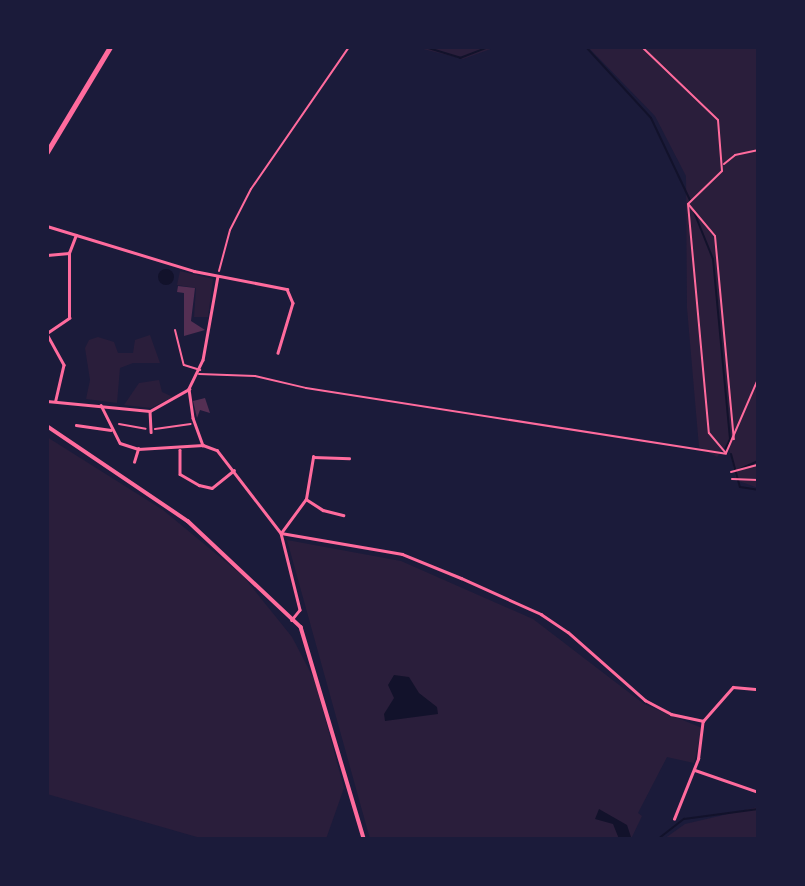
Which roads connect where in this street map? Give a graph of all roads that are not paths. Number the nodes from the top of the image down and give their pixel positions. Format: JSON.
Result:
{"nodes":[{"id":1,"x":110,"y":47,"type":"edge"},
{"id":2,"x":47,"y":152,"type":"edge"},
{"id":3,"x":47,"y":226,"type":"edge"},
{"id":4,"x":76,"y":235,"type":"junction"},
{"id":5,"x":69,"y":253,"type":"junction"},
{"id":6,"x":47,"y":255,"type":"edge"},
{"id":7,"x":218,"y":276,"type":"junction"},
{"id":8,"x":175,"y":330,"type":"dead end"},
{"id":9,"x":47,"y":333,"type":"edge"},
{"id":10,"x":278,"y":353,"type":"dead end"},
{"id":11,"x":199,"y":372,"type":"junction"},
{"id":12,"x":190,"y":389,"type":"junction"},
{"id":13,"x":47,"y":401,"type":"edge"},
{"id":14,"x":56,"y":401,"type":"junction"},
{"id":15,"x":101,"y":405,"type":"junction"},
{"id":16,"x":150,"y":411,"type":"junction"},
{"id":17,"x":76,"y":425,"type":"dead end"},
{"id":18,"x":47,"y":426,"type":"edge"},
{"id":19,"x":111,"y":430,"type":"junction"},
{"id":20,"x":151,"y":431,"type":"road end"},
{"id":21,"x":203,"y":446,"type":"junction"},
{"id":22,"x":138,"y":449,"type":"junction"},
{"id":23,"x":180,"y":450,"type":"junction"},
{"id":24,"x":349,"y":458,"type":"dead end"},
{"id":25,"x":134,"y":462,"type":"dead end"},
{"id":26,"x":234,"y":470,"type":"junction"},
{"id":27,"x":306,"y":499,"type":"junction"},
{"id":28,"x":343,"y":515,"type":"dead end"},
{"id":29,"x":281,"y":533,"type":"junction"},
{"id":30,"x":292,"y":621,"type":"junction"},
{"id":31,"x":758,"y":689,"type":"edge"},
{"id":32,"x":703,"y":721,"type":"junction"},
{"id":33,"x":695,"y":770,"type":"junction"},
{"id":34,"x":758,"y":792,"type":"edge"},
{"id":35,"x":674,"y":819,"type":"dead end"},
{"id":36,"x":364,"y":839,"type":"edge"}],
"edges":[{"from":1,"to":2,"type":"main road"},
{"from":3,"to":4,"type":"street"},
{"from":4,"to":5,"type":"street"},
{"from":4,"to":7,"type":"street"},
{"from":5,"to":6,"type":"street"},
{"from":5,"to":9,"type":"street"},
{"from":7,"to":10,"type":"street"},
{"from":7,"to":11,"type":"street"},
{"from":8,"to":11,"type":"lane"},
{"from":9,"to":14,"type":"street"},
{"from":11,"to":12,"type":"street"},
{"from":12,"to":16,"type":"street"},
{"from":12,"to":21,"type":"street"},
{"from":13,"to":14,"type":"street"},
{"from":14,"to":15,"type":"street"},
{"from":15,"to":16,"type":"street"},
{"from":15,"to":19,"type":"street"},
{"from":16,"to":20,"type":"street"},
{"from":17,"to":19,"type":"street"},
{"from":18,"to":30,"type":"street"},
{"from":19,"to":22,"type":"street"},
{"from":21,"to":23,"type":"street"},
{"from":21,"to":26,"type":"street"},
{"from":22,"to":23,"type":"street"},
{"from":22,"to":25,"type":"street"},
{"from":23,"to":26,"type":"street"},
{"from":24,"to":27,"type":"street"},
{"from":26,"to":29,"type":"street"},
{"from":27,"to":28,"type":"street"},
{"from":27,"to":29,"type":"street"},
{"from":29,"to":30,"type":"street"},
{"from":29,"to":32,"type":"street"},
{"from":30,"to":36,"type":"street"},
{"from":31,"to":32,"type":"street"},
{"from":32,"to":33,"type":"street"},
{"from":33,"to":34,"type":"street"},
{"from":33,"to":35,"type":"street"}]}
